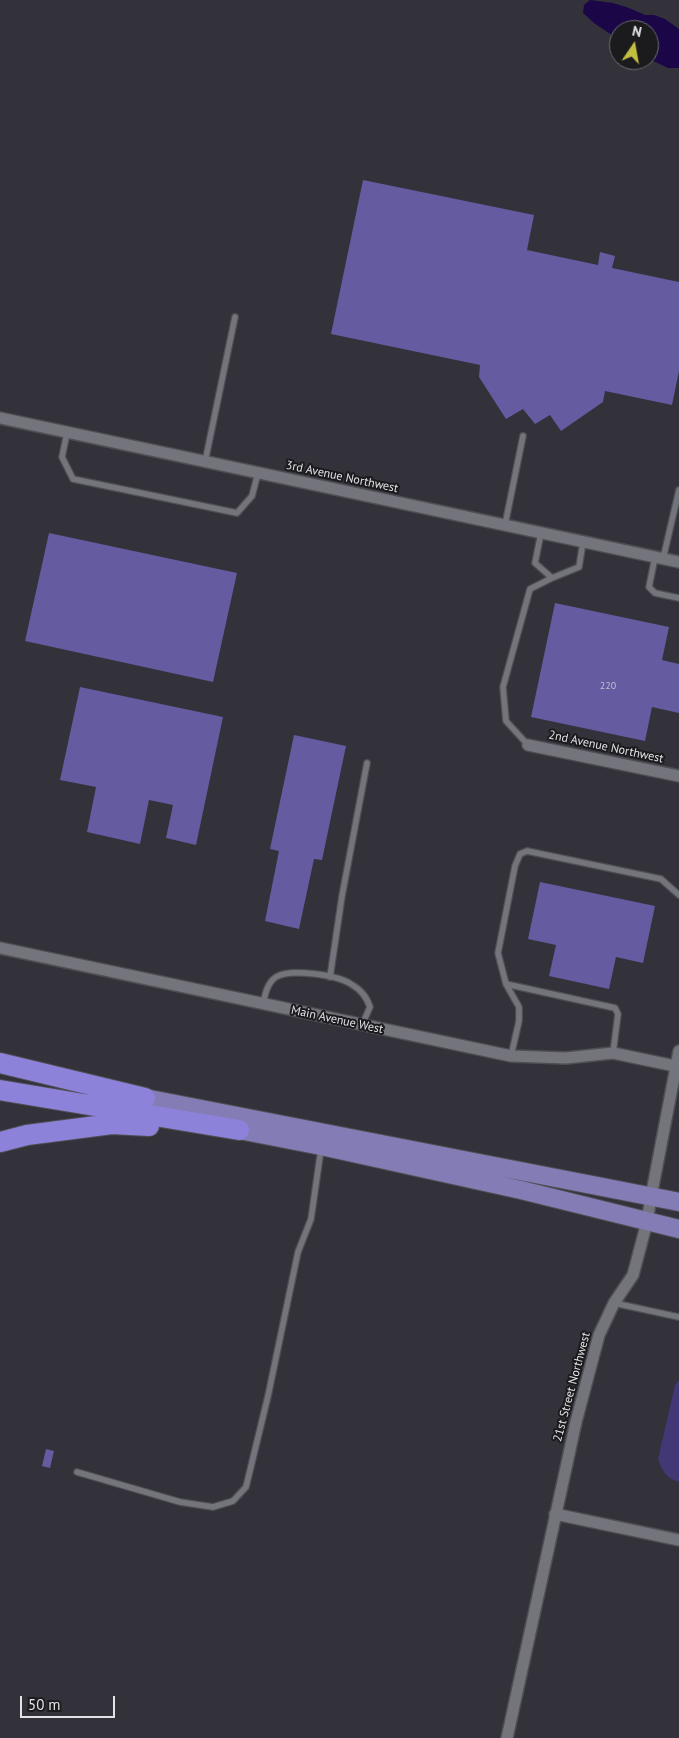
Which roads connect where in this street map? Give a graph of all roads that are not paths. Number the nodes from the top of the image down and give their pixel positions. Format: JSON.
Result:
{"nodes":[{"id":1,"x":235,"y":317,"type":"dead end"},
{"id":2,"x":0,"y":418,"type":"edge"},
{"id":3,"x":67,"y":432,"type":"junction"},
{"id":4,"x":523,"y":436,"type":"dead end"},
{"id":5,"x":205,"y":462,"type":"junction"},
{"id":6,"x":258,"y":473,"type":"junction"},
{"id":7,"x":679,"y":490,"type":"edge"},
{"id":8,"x":505,"y":525,"type":"junction"},
{"id":9,"x":541,"y":533,"type":"junction"},
{"id":10,"x":583,"y":542,"type":"junction"},
{"id":11,"x":659,"y":558,"type":"junction"},
{"id":12,"x":679,"y":562,"type":"edge"},
{"id":13,"x":552,"y":578,"type":"junction"},
{"id":14,"x":679,"y":598,"type":"edge"},
{"id":15,"x":528,"y":745,"type":"joint"},
{"id":16,"x":367,"y":763,"type":"dead end"},
{"id":17,"x":679,"y":776,"type":"edge"},
{"id":18,"x":679,"y":895,"type":"edge"},
{"id":19,"x":0,"y":948,"type":"edge"},
{"id":20,"x":330,"y":977,"type":"junction"},
{"id":21,"x":506,"y":984,"type":"junction"},
{"id":22,"x":263,"y":1004,"type":"junction"},
{"id":23,"x":362,"y":1025,"type":"junction"},
{"id":24,"x":679,"y":1050,"type":"edge"},
{"id":25,"x":613,"y":1053,"type":"junction"},
{"id":26,"x":511,"y":1056,"type":"junction"},
{"id":27,"x":0,"y":1062,"type":"edge"},
{"id":28,"x":676,"y":1066,"type":"junction"},
{"id":29,"x":0,"y":1086,"type":"edge"},
{"id":30,"x":0,"y":1090,"type":"edge"},
{"id":31,"x":145,"y":1098,"type":"junction"},
{"id":32,"x":240,"y":1130,"type":"junction"},
{"id":33,"x":0,"y":1142,"type":"edge"},
{"id":34,"x":322,"y":1146,"type":"junction"},
{"id":35,"x":650,"y":1197,"type":"junction"},
{"id":36,"x":679,"y":1202,"type":"edge"},
{"id":37,"x":647,"y":1222,"type":"junction"},
{"id":38,"x":679,"y":1229,"type":"edge"},
{"id":39,"x":614,"y":1303,"type":"junction"},
{"id":40,"x":679,"y":1317,"type":"edge"},
{"id":41,"x":78,"y":1472,"type":"dead end"},
{"id":42,"x":555,"y":1514,"type":"junction"},
{"id":43,"x":679,"y":1540,"type":"edge"},
{"id":44,"x":508,"y":1738,"type":"edge"}],
"edges":[{"from":1,"to":5,"type":"lane"},
{"from":2,"to":3,"type":"street","name":"3rd Avenue Northwest"},
{"from":3,"to":5,"type":"street","name":"3rd Avenue Northwest"},
{"from":3,"to":6,"type":"lane"},
{"from":4,"to":8,"type":"lane"},
{"from":5,"to":6,"type":"street","name":"3rd Avenue Northwest"},
{"from":6,"to":8,"type":"street","name":"3rd Avenue Northwest"},
{"from":7,"to":11,"type":"lane"},
{"from":8,"to":9,"type":"street","name":"3rd Avenue Northwest"},
{"from":9,"to":10,"type":"street","name":"3rd Avenue Northwest"},
{"from":9,"to":13,"type":"lane"},
{"from":10,"to":11,"type":"street","name":"3rd Avenue Northwest"},
{"from":10,"to":13,"type":"lane"},
{"from":11,"to":12,"type":"street","name":"3rd Avenue Northwest"},
{"from":11,"to":14,"type":"lane"},
{"from":13,"to":15,"type":"lane"},
{"from":15,"to":17,"type":"street","name":"2nd Avenue Northwest"},
{"from":16,"to":20,"type":"lane"},
{"from":18,"to":21,"type":"lane"},
{"from":19,"to":22,"type":"street","name":"Main Avenue West"},
{"from":20,"to":22,"type":"lane"},
{"from":20,"to":23,"type":"lane"},
{"from":21,"to":25,"type":"lane"},
{"from":21,"to":26,"type":"lane"},
{"from":22,"to":23,"type":"street","name":"Main Avenue West"},
{"from":23,"to":26,"type":"street","name":"Main Avenue West"},
{"from":24,"to":28,"type":"street","name":"21st Street Northwest"},
{"from":25,"to":26,"type":"street","name":"Main Avenue West"},
{"from":25,"to":28,"type":"street","name":"Main Avenue West"},
{"from":27,"to":31,"type":"highway"},
{"from":28,"to":35,"type":"street","name":"21st Street Northwest"},
{"from":29,"to":31,"type":"highway"},
{"from":30,"to":32,"type":"highway"},
{"from":31,"to":35,"type":"main road"},
{"from":32,"to":33,"type":"highway"},
{"from":32,"to":34,"type":"main road"},
{"from":34,"to":37,"type":"main road"},
{"from":34,"to":41,"type":"lane"},
{"from":35,"to":36,"type":"main road"},
{"from":35,"to":37,"type":"street","name":"21st Street Northwest"},
{"from":37,"to":38,"type":"main road"},
{"from":37,"to":39,"type":"street","name":"21st Street Northwest"},
{"from":39,"to":40,"type":"lane"},
{"from":39,"to":42,"type":"street","name":"21st Street Northwest"},
{"from":42,"to":43,"type":"street"},
{"from":42,"to":44,"type":"street","name":"21st Street Northwest"}]}
